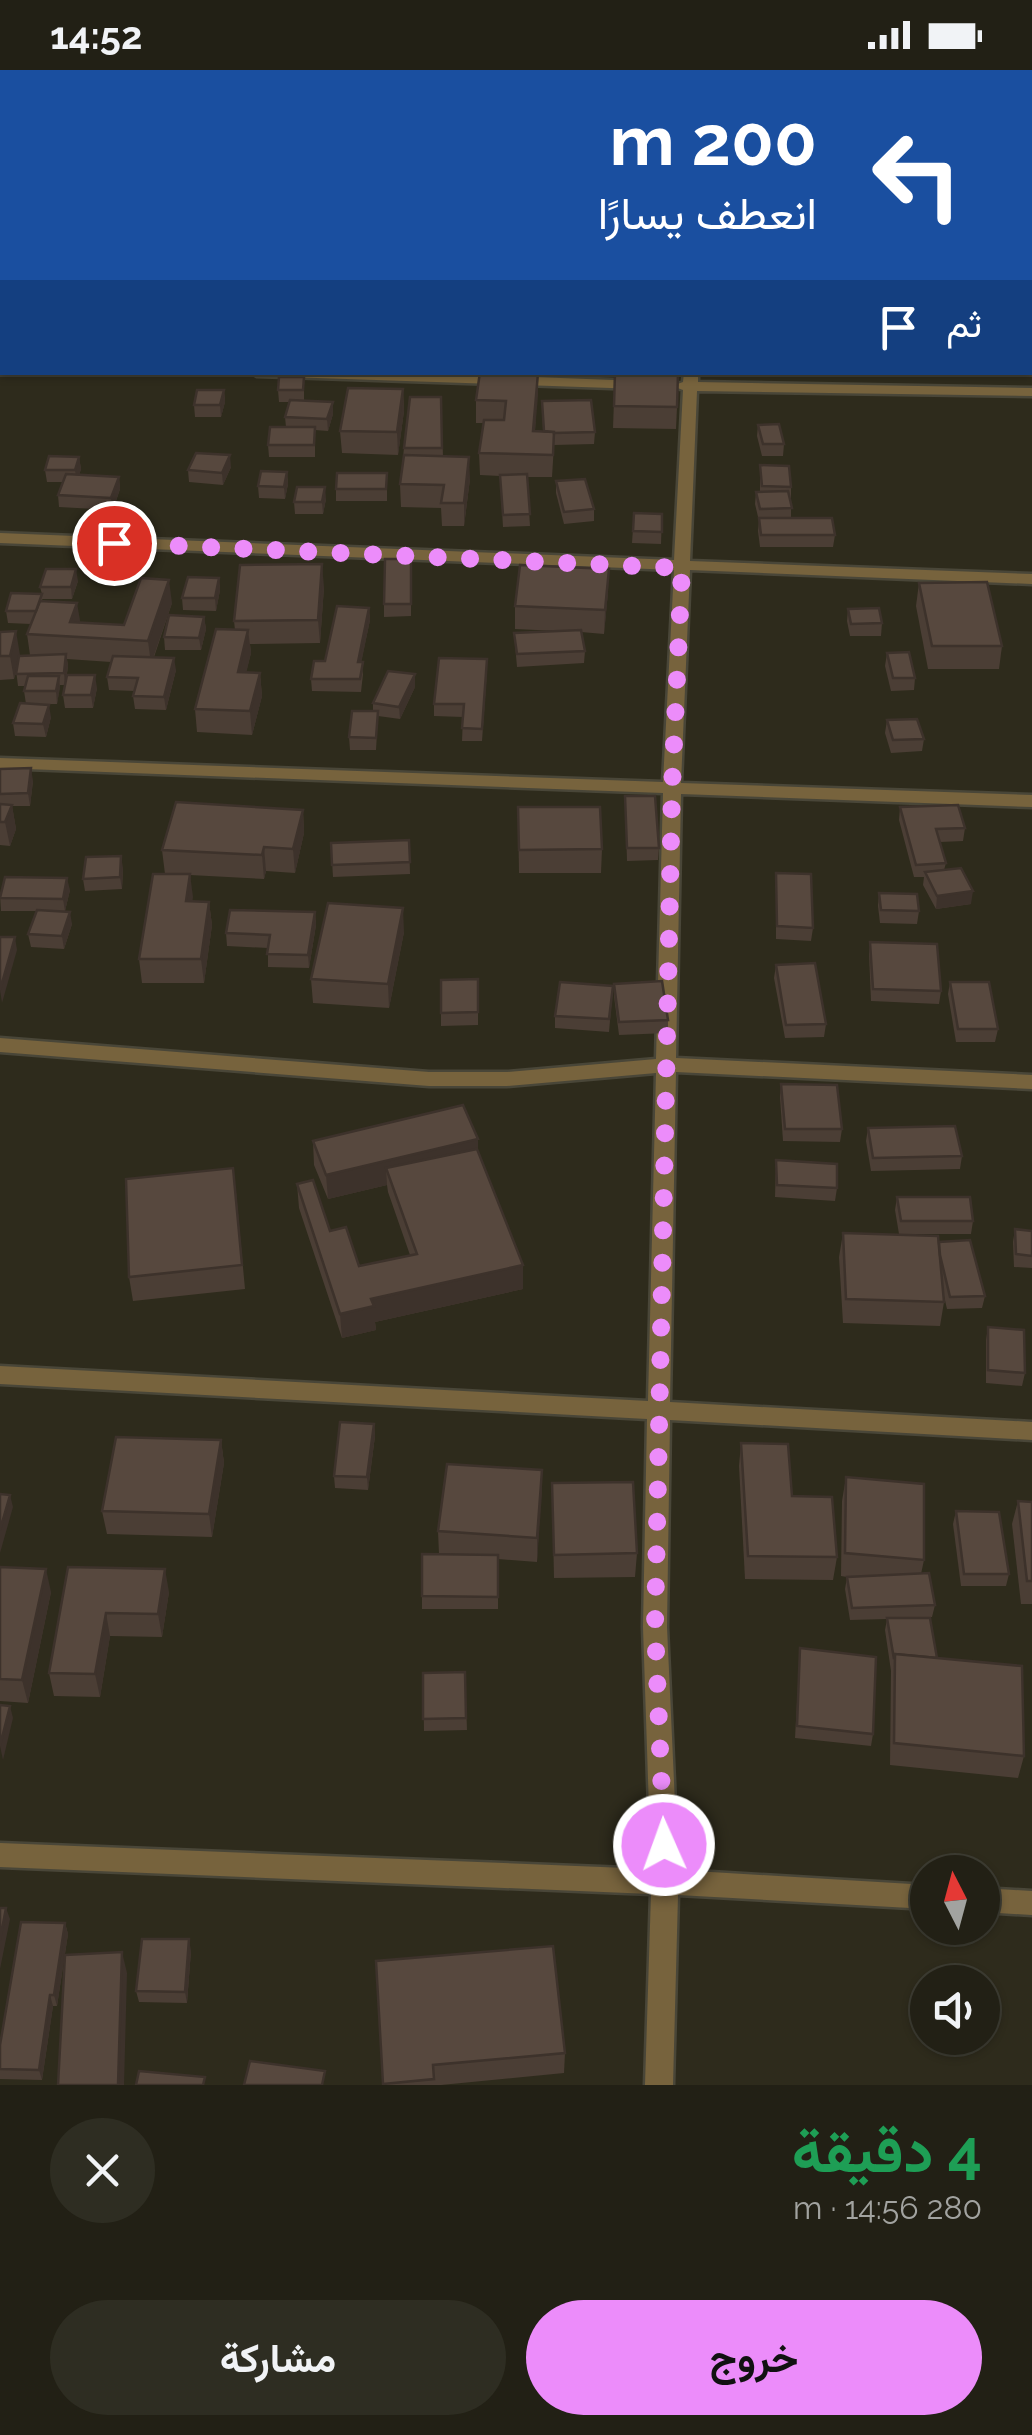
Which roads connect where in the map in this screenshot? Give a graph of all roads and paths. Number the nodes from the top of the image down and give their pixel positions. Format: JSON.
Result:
{"nodes":[{"id":1,"x":349,"y":375,"type":"edge"},
{"id":2,"x":684,"y":381,"type":"edge"},
{"id":3,"x":651,"y":385,"type":"edge"},
{"id":4,"x":1032,"y":392,"type":"edge"},
{"id":5,"x":0,"y":538,"type":"edge"},
{"id":6,"x":682,"y":568,"type":"junction"},
{"id":7,"x":1032,"y":579,"type":"edge"},
{"id":8,"x":0,"y":763,"type":"edge"},
{"id":9,"x":672,"y":788,"type":"junction"},
{"id":10,"x":1032,"y":801,"type":"edge"},
{"id":11,"x":0,"y":1045,"type":"edge"},
{"id":12,"x":667,"y":1066,"type":"junction"},
{"id":13,"x":1032,"y":1082,"type":"edge"},
{"id":14,"x":0,"y":1376,"type":"edge"},
{"id":15,"x":659,"y":1411,"type":"junction"},
{"id":16,"x":1032,"y":1431,"type":"edge"},
{"id":17,"x":0,"y":1855,"type":"edge"},
{"id":18,"x":665,"y":1882,"type":"junction"},
{"id":19,"x":910,"y":1896,"type":"edge"},
{"id":20,"x":1000,"y":1901,"type":"edge"},
{"id":21,"x":1032,"y":1904,"type":"edge"},
{"id":22,"x":659,"y":2085,"type":"edge"}],
"edges":[{"from":1,"to":3,"type":"street"},
{"from":2,"to":4,"type":"street"},
{"from":2,"to":6,"type":"street"},
{"from":5,"to":6,"type":"street"},
{"from":6,"to":7,"type":"street"},
{"from":6,"to":9,"type":"street"},
{"from":8,"to":9,"type":"street"},
{"from":9,"to":10,"type":"street"},
{"from":9,"to":12,"type":"street"},
{"from":11,"to":12,"type":"street"},
{"from":12,"to":13,"type":"street"},
{"from":12,"to":15,"type":"street"},
{"from":14,"to":15,"type":"street"},
{"from":15,"to":16,"type":"street"},
{"from":15,"to":18,"type":"street"},
{"from":17,"to":18,"type":"street"},
{"from":18,"to":19,"type":"street"},
{"from":18,"to":22,"type":"street"},
{"from":20,"to":21,"type":"street"}]}
